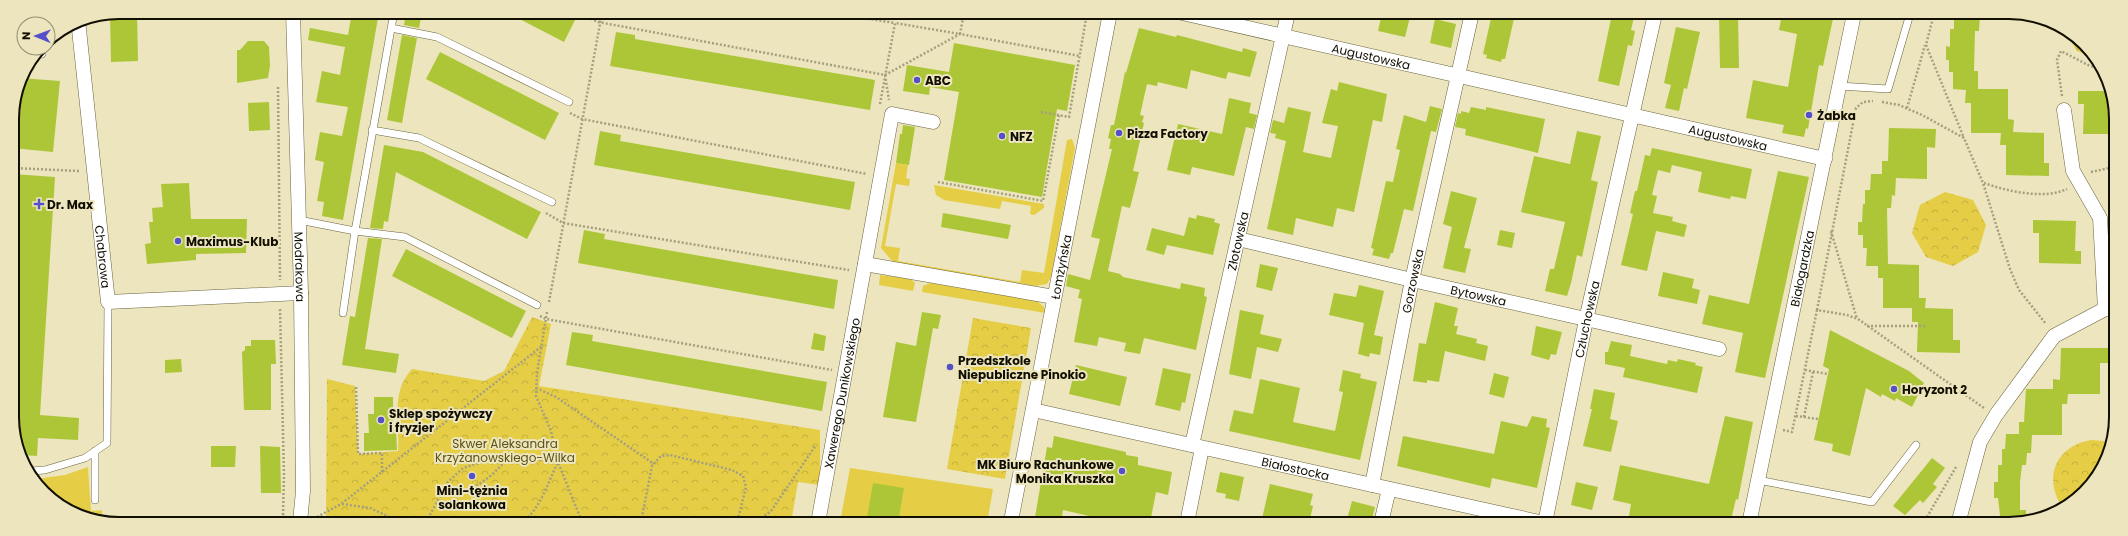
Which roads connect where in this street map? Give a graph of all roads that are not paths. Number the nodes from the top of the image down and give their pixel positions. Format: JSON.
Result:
{"nodes":[{"id":1,"x":293,"y":19,"type":"edge"},
{"id":2,"x":393,"y":19,"type":"edge"},
{"id":3,"x":1109,"y":19,"type":"edge"},
{"id":4,"x":1207,"y":19,"type":"edge"},
{"id":5,"x":1287,"y":19,"type":"edge"},
{"id":6,"x":1471,"y":19,"type":"edge"},
{"id":7,"x":1654,"y":19,"type":"edge"},
{"id":8,"x":1853,"y":19,"type":"edge"},
{"id":9,"x":1909,"y":19,"type":"edge"},
{"id":10,"x":79,"y":27,"type":"edge"},
{"id":11,"x":391,"y":28,"type":"junction"},
{"id":12,"x":1283,"y":37,"type":"junction"},
{"id":13,"x":1458,"y":77,"type":"junction"},
{"id":14,"x":1839,"y":86,"type":"junction"},
{"id":15,"x":569,"y":102,"type":"dead end"},
{"id":16,"x":2064,"y":110,"type":"road end"},
{"id":17,"x":1632,"y":116,"type":"junction"},
{"id":18,"x":933,"y":122,"type":"dead end"},
{"id":19,"x":372,"y":130,"type":"junction"},
{"id":20,"x":1824,"y":159,"type":"junction"},
{"id":21,"x":552,"y":202,"type":"dead end"},
{"id":22,"x":299,"y":220,"type":"junction"},
{"id":23,"x":355,"y":231,"type":"junction"},
{"id":24,"x":1238,"y":239,"type":"junction"},
{"id":25,"x":859,"y":268,"type":"junction"},
{"id":26,"x":1412,"y":280,"type":"junction"},
{"id":27,"x":301,"y":293,"type":"junction"},
{"id":28,"x":1054,"y":297,"type":"junction"},
{"id":29,"x":108,"y":302,"type":"junction"},
{"id":30,"x":537,"y":304,"type":"dead end"},
{"id":31,"x":2109,"y":309,"type":"edge"},
{"id":32,"x":343,"y":313,"type":"dead end"},
{"id":33,"x":1586,"y":320,"type":"junction"},
{"id":34,"x":1719,"y":349,"type":"dead end"},
{"id":35,"x":1033,"y":410,"type":"junction"},
{"id":36,"x":1916,"y":445,"type":"dead end"},
{"id":37,"x":1197,"y":446,"type":"junction"},
{"id":38,"x":95,"y":451,"type":"junction"},
{"id":39,"x":35,"y":471,"type":"edge"},
{"id":40,"x":1758,"y":480,"type":"junction"},
{"id":41,"x":1372,"y":485,"type":"junction"},
{"id":42,"x":1389,"y":489,"type":"junction"},
{"id":43,"x":95,"y":500,"type":"dead end"},
{"id":44,"x":300,"y":517,"type":"edge"},
{"id":45,"x":819,"y":517,"type":"edge"},
{"id":46,"x":1012,"y":517,"type":"edge"},
{"id":47,"x":1188,"y":517,"type":"edge"},
{"id":48,"x":1383,"y":517,"type":"edge"},
{"id":49,"x":1517,"y":517,"type":"edge"},
{"id":50,"x":1545,"y":517,"type":"edge"},
{"id":51,"x":1750,"y":517,"type":"edge"},
{"id":52,"x":1960,"y":517,"type":"edge"}],
"edges":[{"from":1,"to":22,"type":"street","name":"Modrakowa"},
{"from":2,"to":11,"type":"lane"},
{"from":3,"to":28,"type":"street","name":"Łomżyńska"},
{"from":4,"to":12,"type":"street","name":"Augustowska"},
{"from":5,"to":12,"type":"street"},
{"from":6,"to":13,"type":"street"},
{"from":7,"to":17,"type":"street"},
{"from":8,"to":14,"type":"street","name":"Białogardzka"},
{"from":9,"to":14,"type":"lane"},
{"from":10,"to":29,"type":"street","name":"Chabrowa"},
{"from":11,"to":15,"type":"lane"},
{"from":11,"to":19,"type":"lane"},
{"from":12,"to":13,"type":"street","name":"Augustowska"},
{"from":12,"to":24,"type":"street","name":"Złotowska"},
{"from":13,"to":17,"type":"street","name":"Augustowska"},
{"from":13,"to":26,"type":"street","name":"Gorzowska"},
{"from":14,"to":20,"type":"street","name":"Białogardzka"},
{"from":16,"to":31,"type":"street"},
{"from":17,"to":20,"type":"street","name":"Augustowska"},
{"from":17,"to":33,"type":"street","name":"Człuchowska"},
{"from":18,"to":25,"type":"street","name":"Xawerego Dunikowskiego"},
{"from":19,"to":21,"type":"lane"},
{"from":19,"to":23,"type":"lane"},
{"from":20,"to":40,"type":"street","name":"Białogardzka"},
{"from":22,"to":23,"type":"lane"},
{"from":22,"to":27,"type":"street","name":"Modrakowa"},
{"from":23,"to":30,"type":"lane"},
{"from":23,"to":32,"type":"lane"},
{"from":24,"to":26,"type":"street","name":"Bytowska"},
{"from":24,"to":37,"type":"street","name":"Złotowska"},
{"from":25,"to":28,"type":"street"},
{"from":25,"to":45,"type":"street","name":"Xawerego Dunikowskiego"},
{"from":26,"to":33,"type":"street","name":"Bytowska"},
{"from":26,"to":41,"type":"street","name":"Gorzowska"},
{"from":27,"to":29,"type":"street","name":"Chabrowa"},
{"from":27,"to":44,"type":"street","name":"Modrakowa"},
{"from":28,"to":35,"type":"street","name":"Łomżyńska"},
{"from":29,"to":38,"type":"lane"},
{"from":31,"to":52,"type":"street"},
{"from":33,"to":34,"type":"street","name":"Bytowska"},
{"from":33,"to":50,"type":"street","name":"Człuchowska"},
{"from":35,"to":37,"type":"street","name":"Białostocka"},
{"from":35,"to":46,"type":"street","name":"Łomżyńska"},
{"from":36,"to":40,"type":"lane"},
{"from":37,"to":41,"type":"street","name":"Białostocka"},
{"from":37,"to":47,"type":"street"},
{"from":38,"to":39,"type":"lane"},
{"from":38,"to":43,"type":"lane"},
{"from":40,"to":51,"type":"street","name":"Białogardzka"},
{"from":41,"to":42,"type":"street","name":"Białostocka"},
{"from":42,"to":48,"type":"street"},
{"from":42,"to":49,"type":"street","name":"Białostocka"}]}
